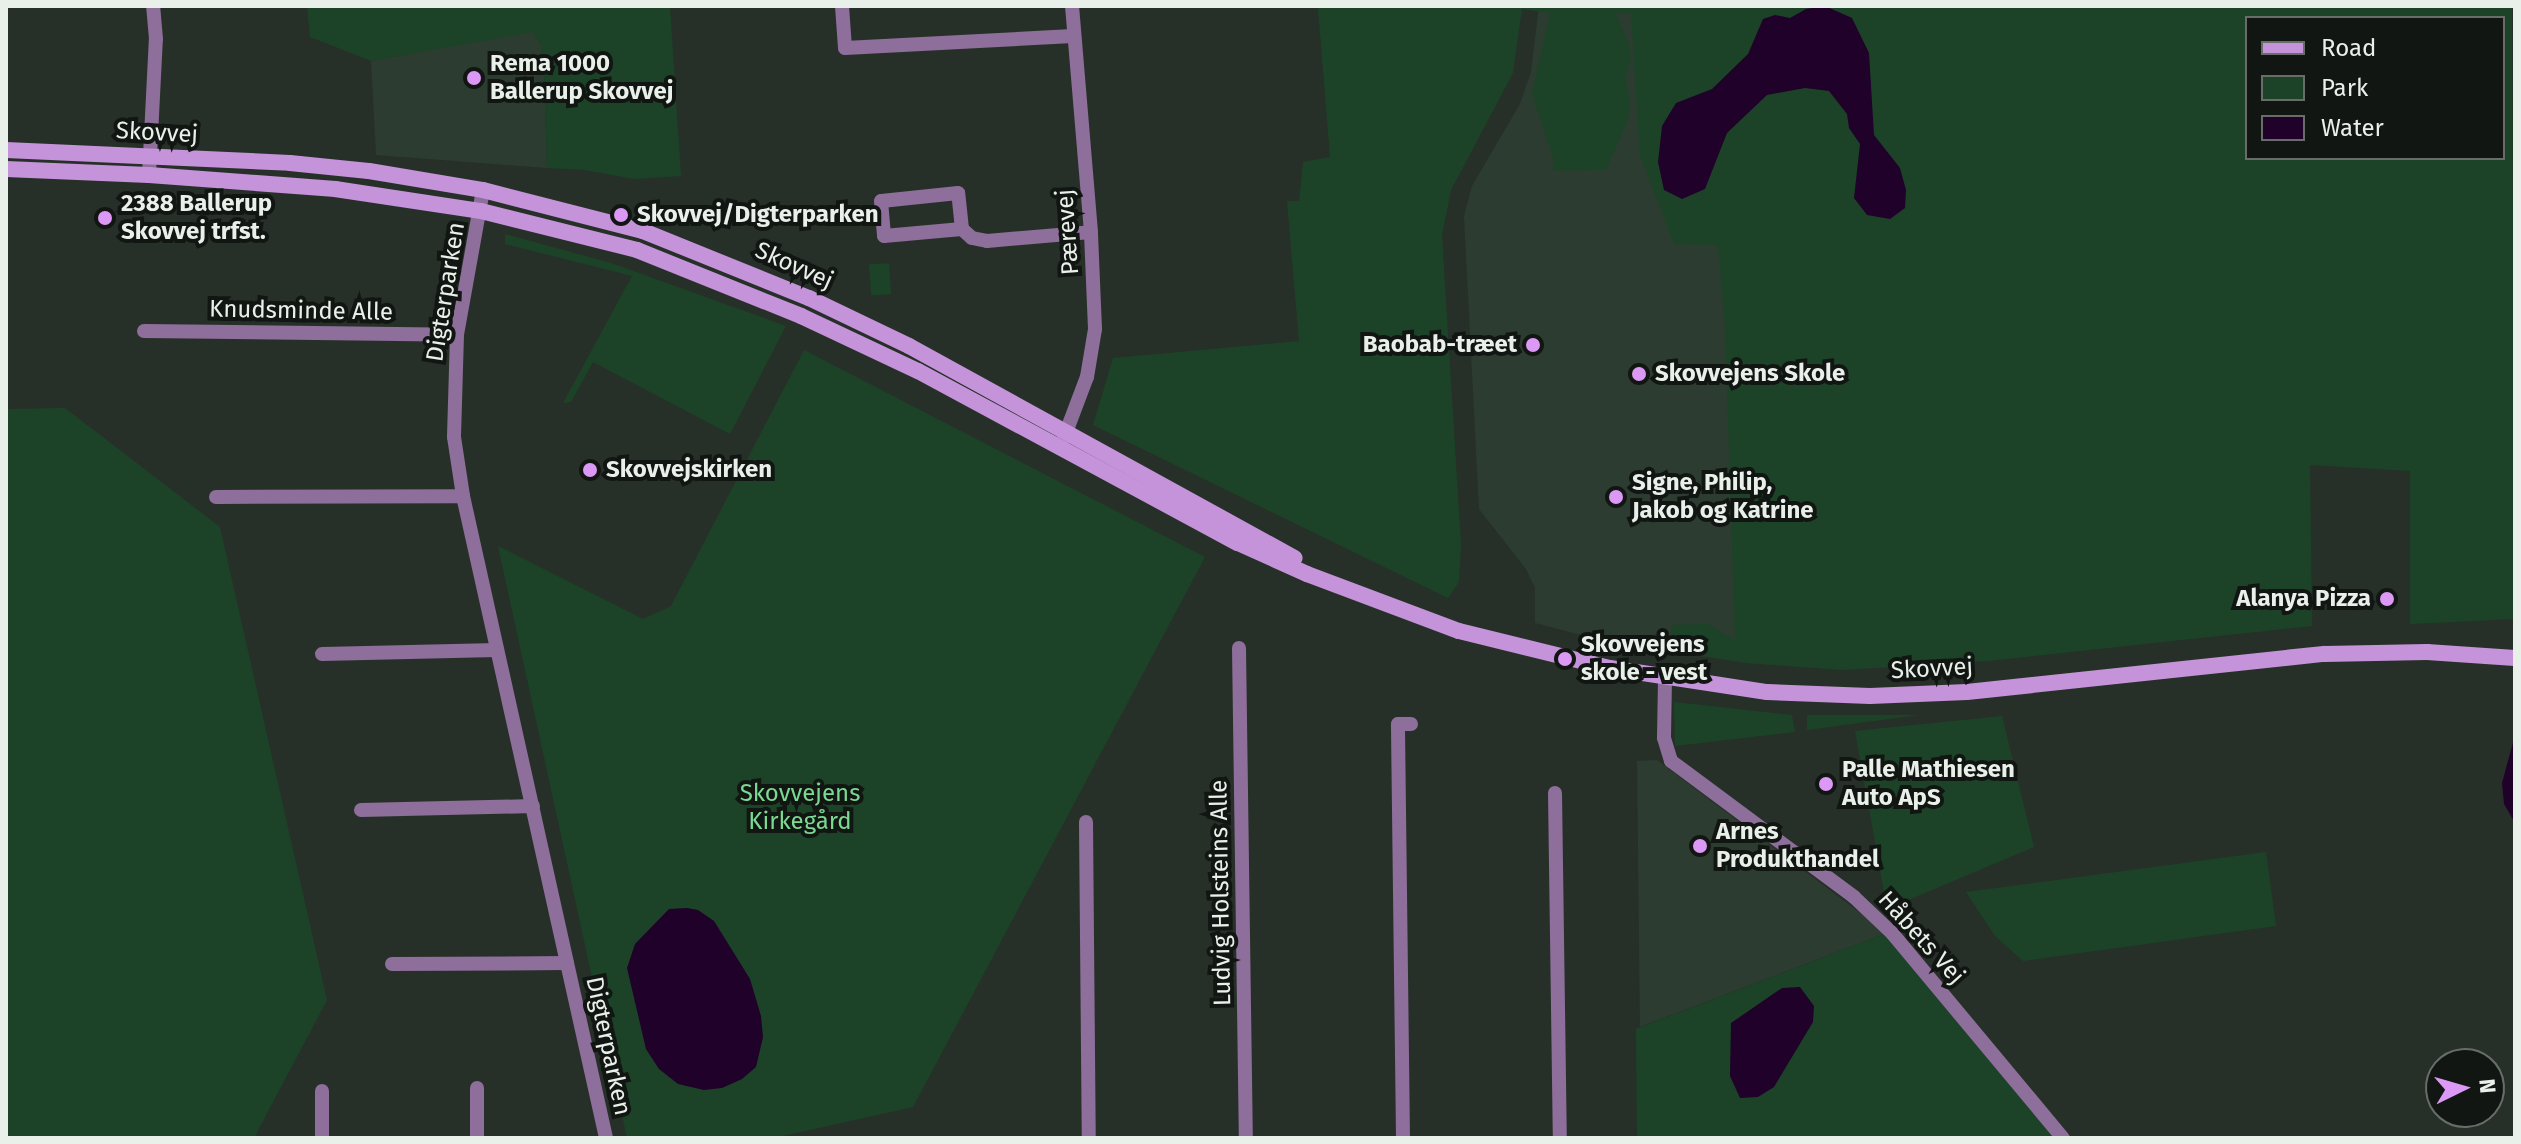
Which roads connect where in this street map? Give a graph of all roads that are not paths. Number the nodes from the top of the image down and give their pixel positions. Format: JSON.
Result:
{"nodes":[{"id":1,"x":153,"y":6,"type":"edge"},
{"id":2,"x":842,"y":6,"type":"edge"},
{"id":3,"x":1072,"y":6,"type":"edge"},
{"id":4,"x":1073,"y":36,"type":"junction"},
{"id":5,"x":6,"y":150,"type":"edge"},
{"id":6,"x":150,"y":157,"type":"junction"},
{"id":7,"x":6,"y":169,"type":"edge"},
{"id":8,"x":149,"y":175,"type":"junction"},
{"id":9,"x":483,"y":190,"type":"junction"},
{"id":10,"x":481,"y":211,"type":"junction"},
{"id":11,"x":962,"y":229,"type":"junction"},
{"id":12,"x":1091,"y":232,"type":"junction"},
{"id":13,"x":144,"y":331,"type":"dead end"},
{"id":14,"x":457,"y":335,"type":"junction"},
{"id":15,"x":1069,"y":432,"type":"junction"},
{"id":16,"x":1058,"y":448,"type":"junction"},
{"id":17,"x":463,"y":496,"type":"junction"},
{"id":18,"x":216,"y":497,"type":"dead end"},
{"id":19,"x":1362,"y":595,"type":"junction"},
{"id":20,"x":1239,"y":648,"type":"dead end"},
{"id":21,"x":497,"y":650,"type":"junction"},
{"id":22,"x":322,"y":654,"type":"dead end"},
{"id":23,"x":2515,"y":658,"type":"edge"},
{"id":24,"x":1665,"y":679,"type":"junction"},
{"id":25,"x":1411,"y":724,"type":"dead end"},
{"id":26,"x":1555,"y":793,"type":"dead end"},
{"id":27,"x":533,"y":806,"type":"junction"},
{"id":28,"x":361,"y":810,"type":"dead end"},
{"id":29,"x":1086,"y":822,"type":"dead end"},
{"id":30,"x":567,"y":963,"type":"junction"},
{"id":31,"x":392,"y":964,"type":"dead end"},
{"id":32,"x":477,"y":1088,"type":"dead end"},
{"id":33,"x":322,"y":1091,"type":"dead end"},
{"id":34,"x":322,"y":1138,"type":"edge"},
{"id":35,"x":477,"y":1138,"type":"edge"},
{"id":36,"x":606,"y":1138,"type":"edge"},
{"id":37,"x":1089,"y":1138,"type":"edge"},
{"id":38,"x":1246,"y":1138,"type":"edge"},
{"id":39,"x":1403,"y":1138,"type":"edge"},
{"id":40,"x":1560,"y":1138,"type":"edge"},
{"id":41,"x":2063,"y":1138,"type":"edge"}],
"edges":[{"from":1,"to":6,"type":"street"},
{"from":2,"to":4,"type":"street"},
{"from":3,"to":4,"type":"street","name":"Pærevej"},
{"from":4,"to":12,"type":"street","name":"Pærevej"},
{"from":5,"to":6,"type":"street","name":"Skovvej"},
{"from":6,"to":8,"type":"street"},
{"from":6,"to":9,"type":"street","name":"Skovvej"},
{"from":7,"to":8,"type":"street","name":"Skovvej"},
{"from":8,"to":10,"type":"street","name":"Skovvej"},
{"from":9,"to":10,"type":"street","name":"Digterparken"},
{"from":9,"to":15,"type":"street","name":"Skovvej"},
{"from":10,"to":14,"type":"street","name":"Digterparken"},
{"from":10,"to":16,"type":"street","name":"Skovvej"},
{"from":11,"to":11,"type":"street"},
{"from":11,"to":12,"type":"street"},
{"from":12,"to":15,"type":"street","name":"Pærevej"},
{"from":13,"to":14,"type":"street","name":"Knudsminde Alle"},
{"from":14,"to":17,"type":"street","name":"Digterparken"},
{"from":15,"to":16,"type":"street","name":"Pærevej"},
{"from":15,"to":19,"type":"street","name":"Skovvej"},
{"from":16,"to":19,"type":"street","name":"Skovvej"},
{"from":17,"to":18,"type":"street"},
{"from":17,"to":21,"type":"street","name":"Digterparken"},
{"from":19,"to":24,"type":"street","name":"Skovvej"},
{"from":20,"to":38,"type":"street","name":"Ludvig Holsteins Alle"},
{"from":21,"to":22,"type":"street"},
{"from":21,"to":27,"type":"street","name":"Digterparken"},
{"from":23,"to":24,"type":"street","name":"Skovvej"},
{"from":24,"to":41,"type":"street","name":"Håbets Vej"},
{"from":25,"to":39,"type":"street"},
{"from":26,"to":40,"type":"street"},
{"from":27,"to":28,"type":"street"},
{"from":27,"to":30,"type":"street","name":"Digterparken"},
{"from":29,"to":37,"type":"street"},
{"from":30,"to":31,"type":"street","name":"Digterparken"},
{"from":30,"to":36,"type":"street","name":"Digterparken"},
{"from":32,"to":35,"type":"street"},
{"from":33,"to":34,"type":"street"}]}
